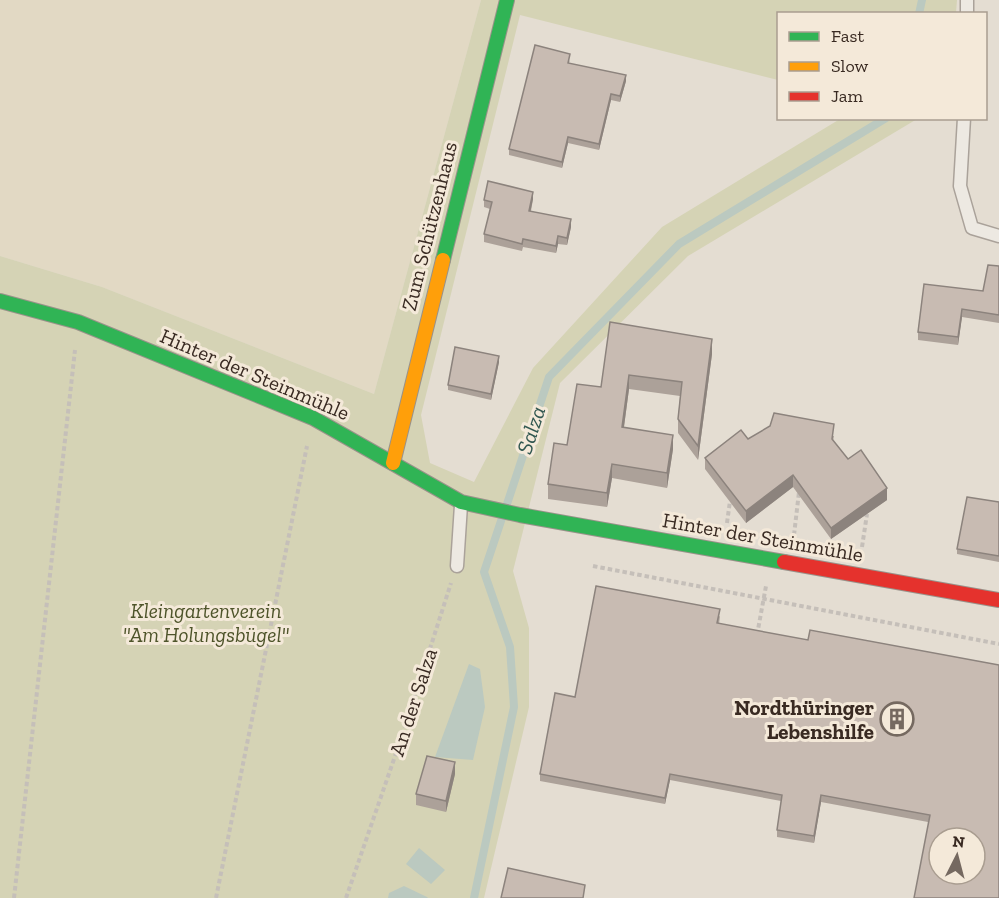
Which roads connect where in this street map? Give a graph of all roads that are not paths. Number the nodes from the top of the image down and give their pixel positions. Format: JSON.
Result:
{"nodes":[{"id":1,"x":507,"y":0,"type":"edge"},
{"id":2,"x":964,"y":120,"type":"edge"},
{"id":3,"x":999,"y":236,"type":"edge"},
{"id":4,"x":0,"y":302,"type":"edge"},
{"id":5,"x":393,"y":463,"type":"junction"},
{"id":6,"x":461,"y":502,"type":"junction"},
{"id":7,"x":457,"y":566,"type":"road end"},
{"id":8,"x":999,"y":600,"type":"edge"}],
"edges":[{"from":1,"to":5,"type":"street","name":"Zum Schützenhaus"},
{"from":2,"to":3,"type":"lane"},
{"from":4,"to":5,"type":"street","name":"Hinter der Steinmühle"},
{"from":5,"to":6,"type":"street","name":"Hinter der Steinmühle"},
{"from":6,"to":7,"type":"lane"},
{"from":6,"to":8,"type":"street","name":"Hinter der Steinmühle"}]}
